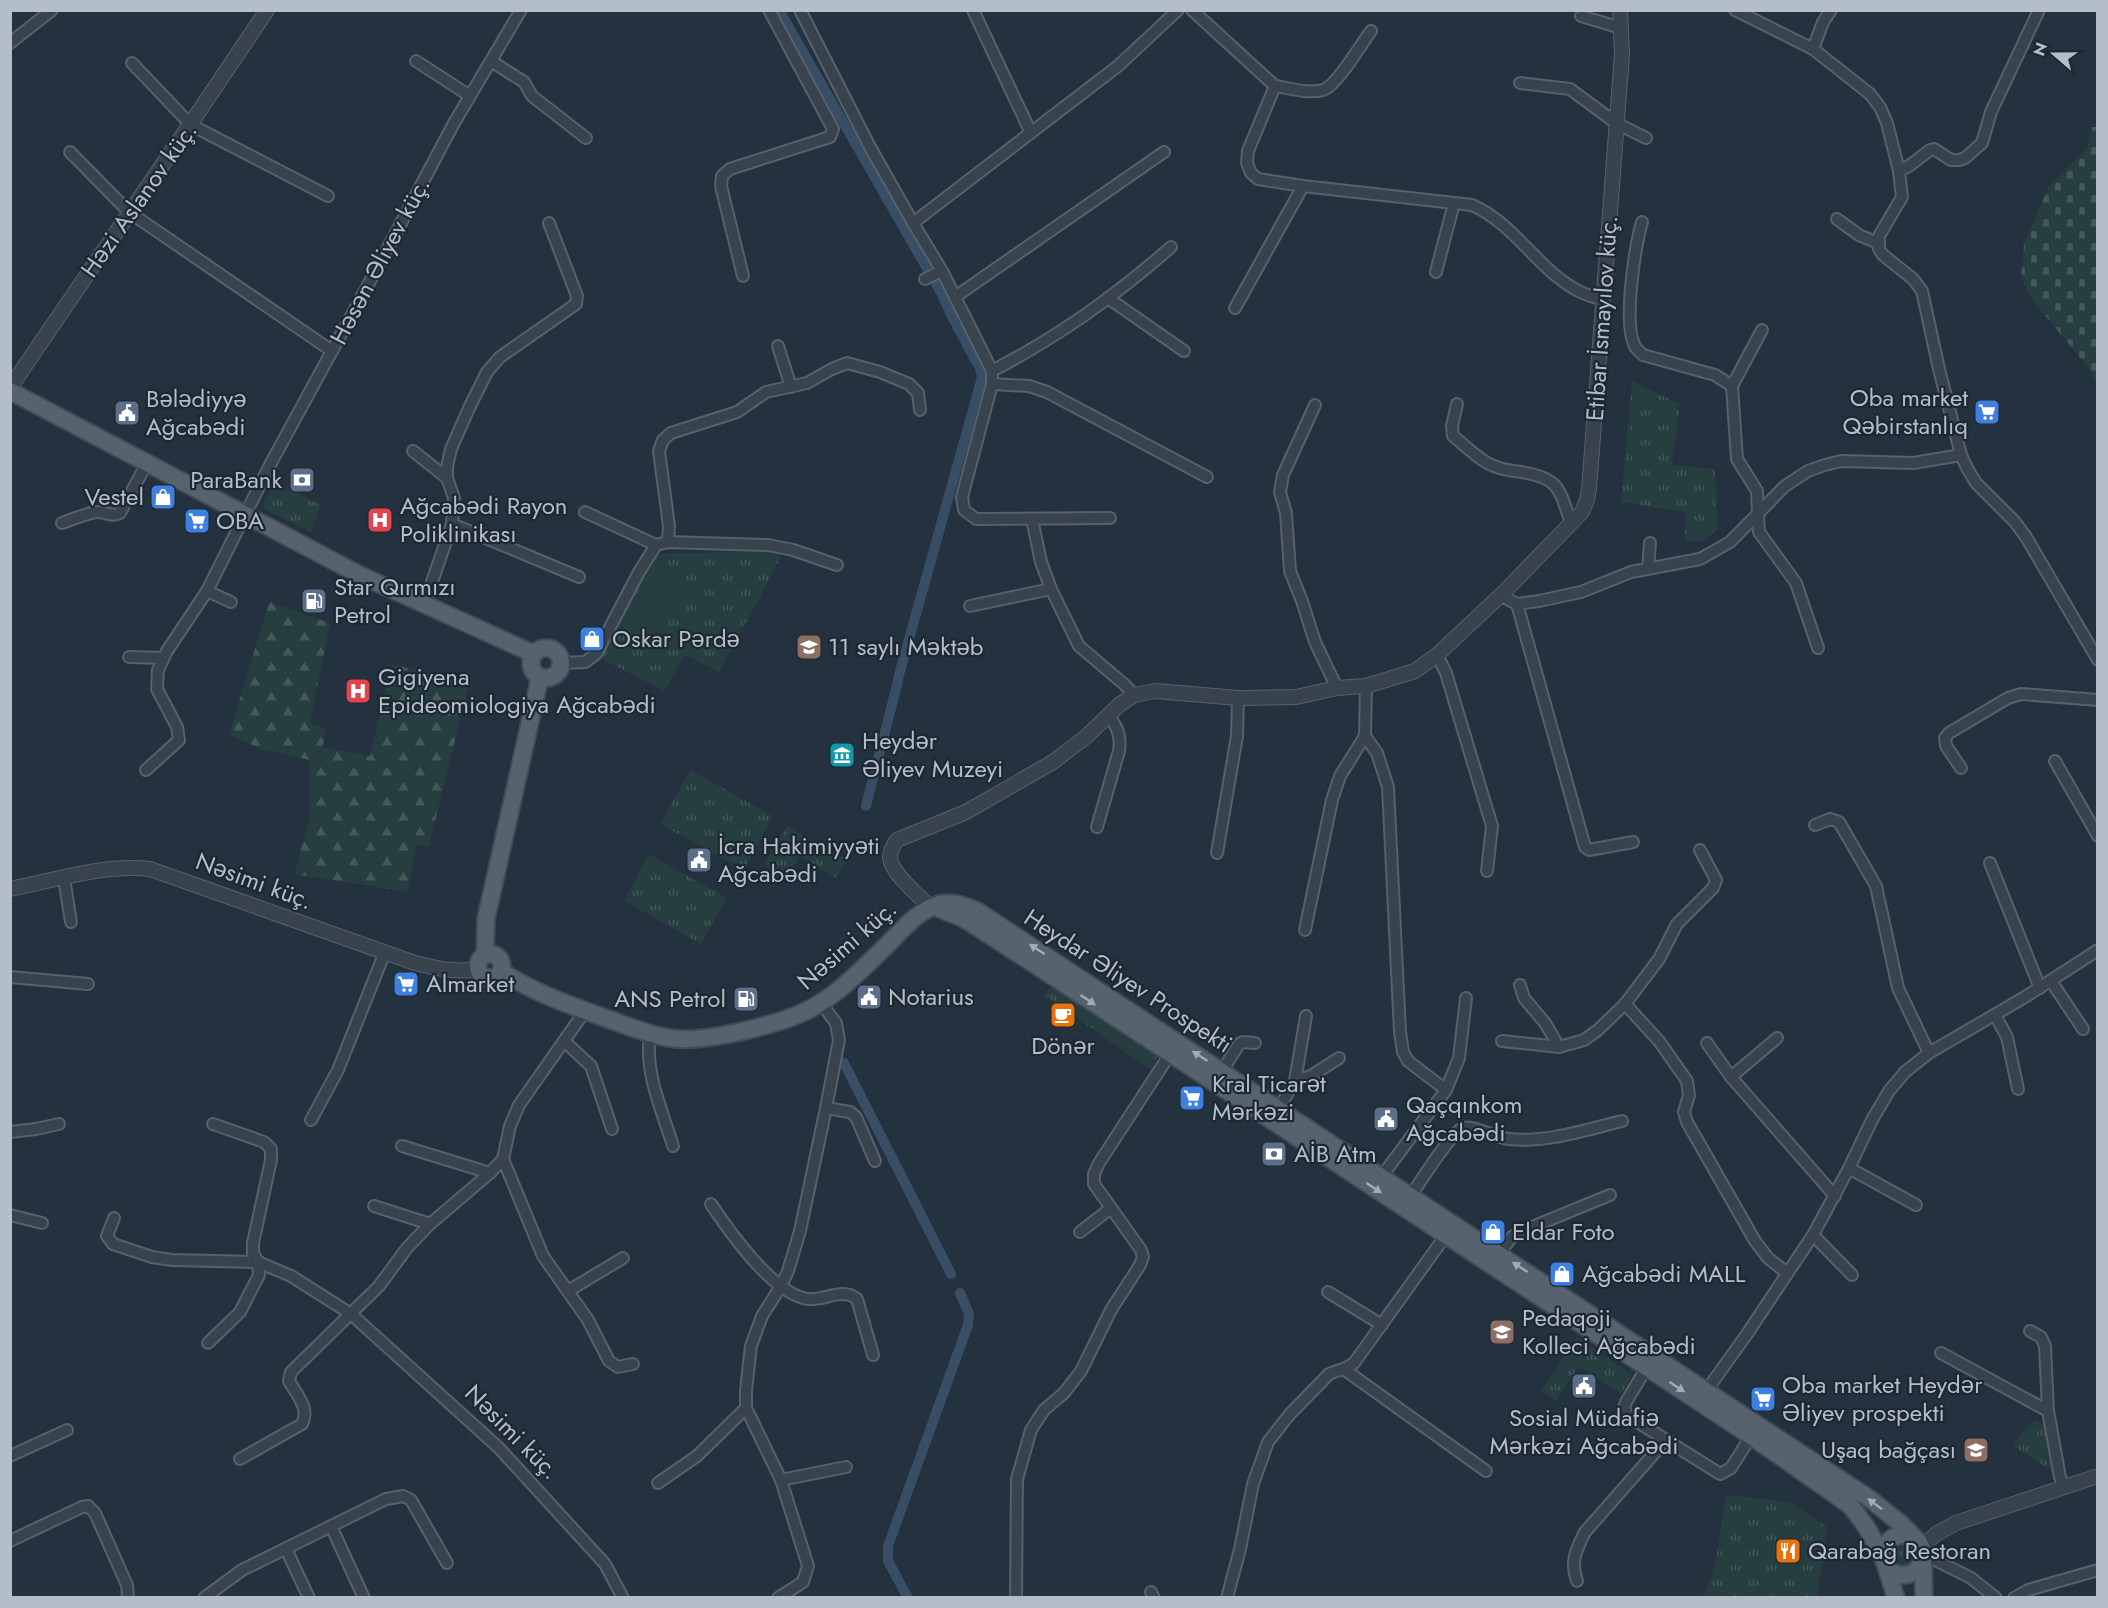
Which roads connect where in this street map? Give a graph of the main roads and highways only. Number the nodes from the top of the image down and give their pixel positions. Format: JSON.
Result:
{"nodes":[{"id":1,"x":10,"y":389,"type":"edge"},
{"id":2,"x":534,"y":654,"type":"junction"},
{"id":3,"x":540,"y":677,"type":"junction"},
{"id":4,"x":930,"y":908,"type":"junction"},
{"id":5,"x":1703,"y":1396,"type":"junction"},
{"id":6,"x":1921,"y":1548,"type":"junction"},
{"id":7,"x":1885,"y":1562,"type":"junction"},
{"id":8,"x":1896,"y":1598,"type":"edge"},
{"id":9,"x":1924,"y":1598,"type":"edge"}],
"edges":[{"from":1,"to":2,"type":"main road"},
{"from":2,"to":3,"type":"main road"},
{"from":2,"to":3,"type":"main road"},
{"from":3,"to":4,"type":"main road","name":"Nəsimi küç."},
{"from":4,"to":5,"type":"main road","one_way":true},
{"from":5,"to":4,"type":"main road","name":"Heydar Əliyev Prospekti","one_way":true},
{"from":6,"to":5,"type":"main road","name":"Heydar Əliyev Prospekti","one_way":true},
{"from":5,"to":7,"type":"main road"},
{"from":6,"to":7,"type":"main road"},
{"from":6,"to":7,"type":"main road"},
{"from":6,"to":9,"type":"main road"},
{"from":7,"to":8,"type":"main road"}]}
